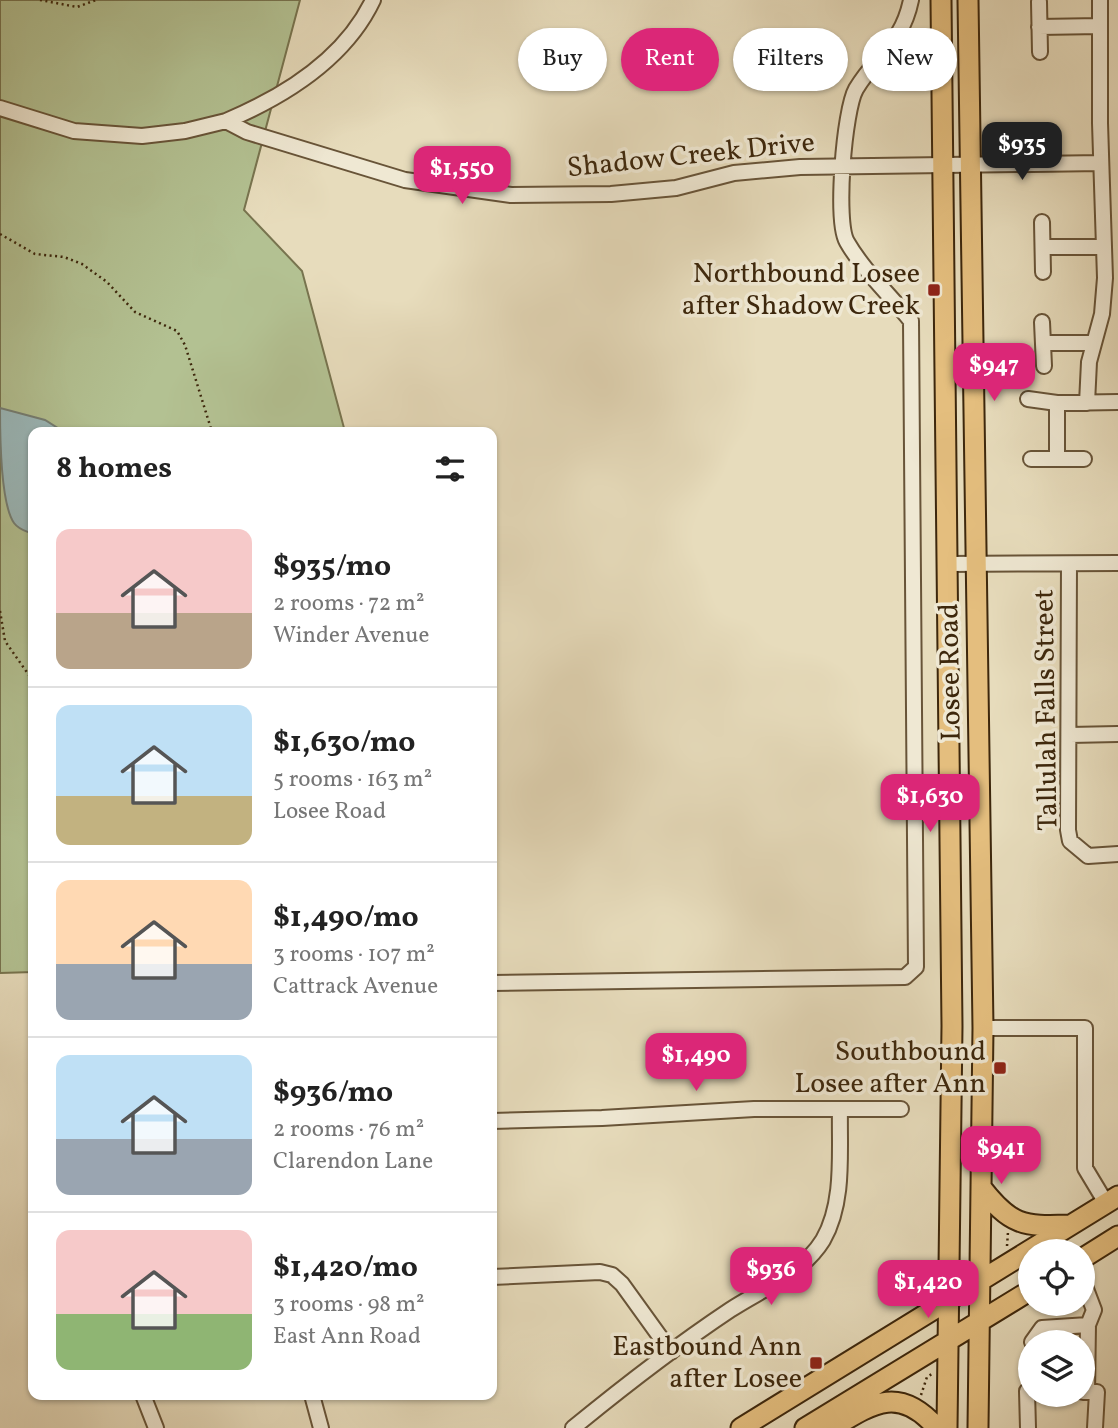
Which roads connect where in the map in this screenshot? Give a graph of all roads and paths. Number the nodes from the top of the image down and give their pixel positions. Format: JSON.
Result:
{"nodes":[{"id":1,"x":40,"y":0,"type":"edge"},
{"id":2,"x":96,"y":0,"type":"edge"},
{"id":3,"x":373,"y":0,"type":"edge"},
{"id":4,"x":911,"y":0,"type":"edge"},
{"id":5,"x":941,"y":0,"type":"edge"},
{"id":6,"x":968,"y":0,"type":"edge"},
{"id":7,"x":1101,"y":0,"type":"edge"},
{"id":8,"x":1039,"y":2,"type":"dead end"},
{"id":9,"x":1100,"y":26,"type":"junction"},
{"id":10,"x":1039,"y":27,"type":"junction"},
{"id":11,"x":1040,"y":52,"type":"dead end"},
{"id":12,"x":0,"y":108,"type":"edge"},
{"id":13,"x":226,"y":121,"type":"junction"},
{"id":14,"x":1101,"y":163,"type":"junction"},
{"id":15,"x":942,"y":165,"type":"junction"},
{"id":16,"x":969,"y":165,"type":"junction"},
{"id":17,"x":842,"y":166,"type":"junction"},
{"id":18,"x":1042,"y":222,"type":"dead end"},
{"id":19,"x":0,"y":234,"type":"edge"},
{"id":20,"x":1042,"y":247,"type":"junction"},
{"id":21,"x":1103,"y":247,"type":"junction"},
{"id":22,"x":1043,"y":272,"type":"dead end"},
{"id":23,"x":1042,"y":322,"type":"dead end"},
{"id":24,"x":1043,"y":343,"type":"junction"},
{"id":25,"x":1093,"y":343,"type":"junction"},
{"id":26,"x":1044,"y":366,"type":"dead end"},
{"id":27,"x":1028,"y":399,"type":"dead end"},
{"id":28,"x":1087,"y":402,"type":"junction"},
{"id":29,"x":1118,"y":402,"type":"edge"},
{"id":30,"x":1056,"y":403,"type":"junction"},
{"id":31,"x":210,"y":427,"type":"edge"},
{"id":32,"x":1031,"y":459,"type":"dead end"},
{"id":33,"x":1057,"y":459,"type":"junction"},
{"id":34,"x":1084,"y":459,"type":"dead end"},
{"id":35,"x":1118,"y":563,"type":"edge"},
{"id":36,"x":947,"y":564,"type":"junction"},
{"id":37,"x":977,"y":564,"type":"junction"},
{"id":38,"x":1069,"y":564,"type":"junction"},
{"id":39,"x":0,"y":611,"type":"edge"},
{"id":40,"x":28,"y":674,"type":"edge"},
{"id":41,"x":1118,"y":734,"type":"edge"},
{"id":42,"x":1070,"y":735,"type":"junction"},
{"id":43,"x":1118,"y":854,"type":"edge"},
{"id":44,"x":497,"y":983,"type":"edge"},
{"id":45,"x":983,"y":1028,"type":"junction"},
{"id":46,"x":840,"y":1109,"type":"junction"},
{"id":47,"x":901,"y":1109,"type":"dead end"},
{"id":48,"x":497,"y":1121,"type":"edge"},
{"id":49,"x":981,"y":1187,"type":"junction"},
{"id":50,"x":1112,"y":1200,"type":"edge"},
{"id":51,"x":1008,"y":1225,"type":"dead end"},
{"id":52,"x":1071,"y":1225,"type":"junction"},
{"id":53,"x":1118,"y":1236,"type":"edge"},
{"id":54,"x":1095,"y":1250,"type":"edge"},
{"id":55,"x":1006,"y":1253,"type":"dead end"},
{"id":56,"x":497,"y":1277,"type":"edge"},
{"id":57,"x":980,"y":1282,"type":"junction"},
{"id":58,"x":1018,"y":1298,"type":"edge"},
{"id":59,"x":949,"y":1301,"type":"junction"},
{"id":60,"x":1092,"y":1316,"type":"edge"},
{"id":61,"x":979,"y":1322,"type":"junction"},
{"id":62,"x":1088,"y":1325,"type":"junction"},
{"id":63,"x":1039,"y":1330,"type":"edge"},
{"id":64,"x":1088,"y":1330,"type":"edge"},
{"id":65,"x":947,"y":1341,"type":"junction"},
{"id":66,"x":671,"y":1352,"type":"junction"},
{"id":67,"x":927,"y":1377,"type":"dead end"},
{"id":68,"x":1095,"y":1392,"type":"edge"},
{"id":69,"x":145,"y":1400,"type":"edge"},
{"id":70,"x":313,"y":1400,"type":"edge"},
{"id":71,"x":918,"y":1401,"type":"dead end"},
{"id":72,"x":1027,"y":1407,"type":"edge"},
{"id":73,"x":156,"y":1428,"type":"edge"},
{"id":74,"x":321,"y":1428,"type":"edge"},
{"id":75,"x":573,"y":1428,"type":"edge"},
{"id":76,"x":741,"y":1428,"type":"edge"},
{"id":77,"x":805,"y":1428,"type":"edge"},
{"id":78,"x":832,"y":1428,"type":"edge"},
{"id":79,"x":937,"y":1428,"type":"edge"},
{"id":80,"x":947,"y":1428,"type":"edge"},
{"id":81,"x":978,"y":1428,"type":"edge"},
{"id":82,"x":1028,"y":1428,"type":"edge"},
{"id":83,"x":1095,"y":1428,"type":"edge"}],
"edges":[{"from":1,"to":2,"type":"path"},
{"from":3,"to":13,"type":"street"},
{"from":4,"to":17,"type":"street"},
{"from":5,"to":15,"type":"main road","name":"Losee Road"},
{"from":6,"to":16,"type":"main road","name":"Losee Road"},
{"from":7,"to":9,"type":"street"},
{"from":8,"to":10,"type":"street"},
{"from":9,"to":10,"type":"street"},
{"from":9,"to":14,"type":"street"},
{"from":10,"to":11,"type":"street"},
{"from":12,"to":13,"type":"street"},
{"from":13,"to":17,"type":"street","name":"Shadow Creek Drive"},
{"from":14,"to":16,"type":"street","name":"Shadow Creek Drive"},
{"from":14,"to":21,"type":"street"},
{"from":15,"to":16,"type":"street","name":"Shadow Creek Drive"},
{"from":15,"to":17,"type":"street","name":"Shadow Creek Drive"},
{"from":15,"to":36,"type":"main road","name":"Losee Road"},
{"from":16,"to":37,"type":"main road","name":"Losee Road"},
{"from":17,"to":44,"type":"street"},
{"from":18,"to":20,"type":"street"},
{"from":19,"to":31,"type":"path"},
{"from":20,"to":21,"type":"street"},
{"from":20,"to":22,"type":"street"},
{"from":21,"to":25,"type":"street"},
{"from":23,"to":24,"type":"street"},
{"from":24,"to":25,"type":"street"},
{"from":24,"to":26,"type":"street"},
{"from":25,"to":28,"type":"street"},
{"from":27,"to":30,"type":"street"},
{"from":28,"to":29,"type":"street"},
{"from":28,"to":30,"type":"street"},
{"from":30,"to":33,"type":"street"},
{"from":32,"to":33,"type":"street"},
{"from":33,"to":34,"type":"street"},
{"from":35,"to":38,"type":"street"},
{"from":36,"to":37,"type":"street"},
{"from":36,"to":59,"type":"main road","name":"Losee Road"},
{"from":37,"to":38,"type":"street"},
{"from":37,"to":45,"type":"main road","name":"Losee Road"},
{"from":38,"to":42,"type":"street","name":"Tallulah Falls Street"},
{"from":39,"to":40,"type":"path"},
{"from":41,"to":42,"type":"street"},
{"from":42,"to":43,"type":"street","name":"Tallulah Falls Street"},
{"from":45,"to":49,"type":"main road","name":"Losee Road"},
{"from":45,"to":50,"type":"street"},
{"from":46,"to":47,"type":"street"},
{"from":46,"to":48,"type":"street"},
{"from":46,"to":66,"type":"street"},
{"from":49,"to":52,"type":"main road"},
{"from":49,"to":57,"type":"main road","name":"Losee Road"},
{"from":50,"to":52,"type":"main road"},
{"from":51,"to":55,"type":"path"},
{"from":52,"to":57,"type":"main road"},
{"from":53,"to":54,"type":"main road"},
{"from":56,"to":66,"type":"street"},
{"from":57,"to":59,"type":"main road"},
{"from":57,"to":61,"type":"main road","name":"Losee Road"},
{"from":58,"to":61,"type":"main road"},
{"from":59,"to":65,"type":"main road","name":"Losee Road"},
{"from":59,"to":76,"type":"main road"},
{"from":60,"to":62,"type":"street"},
{"from":61,"to":65,"type":"main road"},
{"from":61,"to":81,"type":"main road","name":"Losee Road"},
{"from":62,"to":63,"type":"street"},
{"from":62,"to":64,"type":"street"},
{"from":65,"to":77,"type":"main road"},
{"from":65,"to":80,"type":"main road","name":"Losee Road"},
{"from":66,"to":75,"type":"street"},
{"from":67,"to":71,"type":"path"},
{"from":68,"to":83,"type":"street"},
{"from":69,"to":73,"type":"street"},
{"from":70,"to":74,"type":"street"},
{"from":72,"to":82,"type":"street"},
{"from":78,"to":79,"type":"main road"}]}
